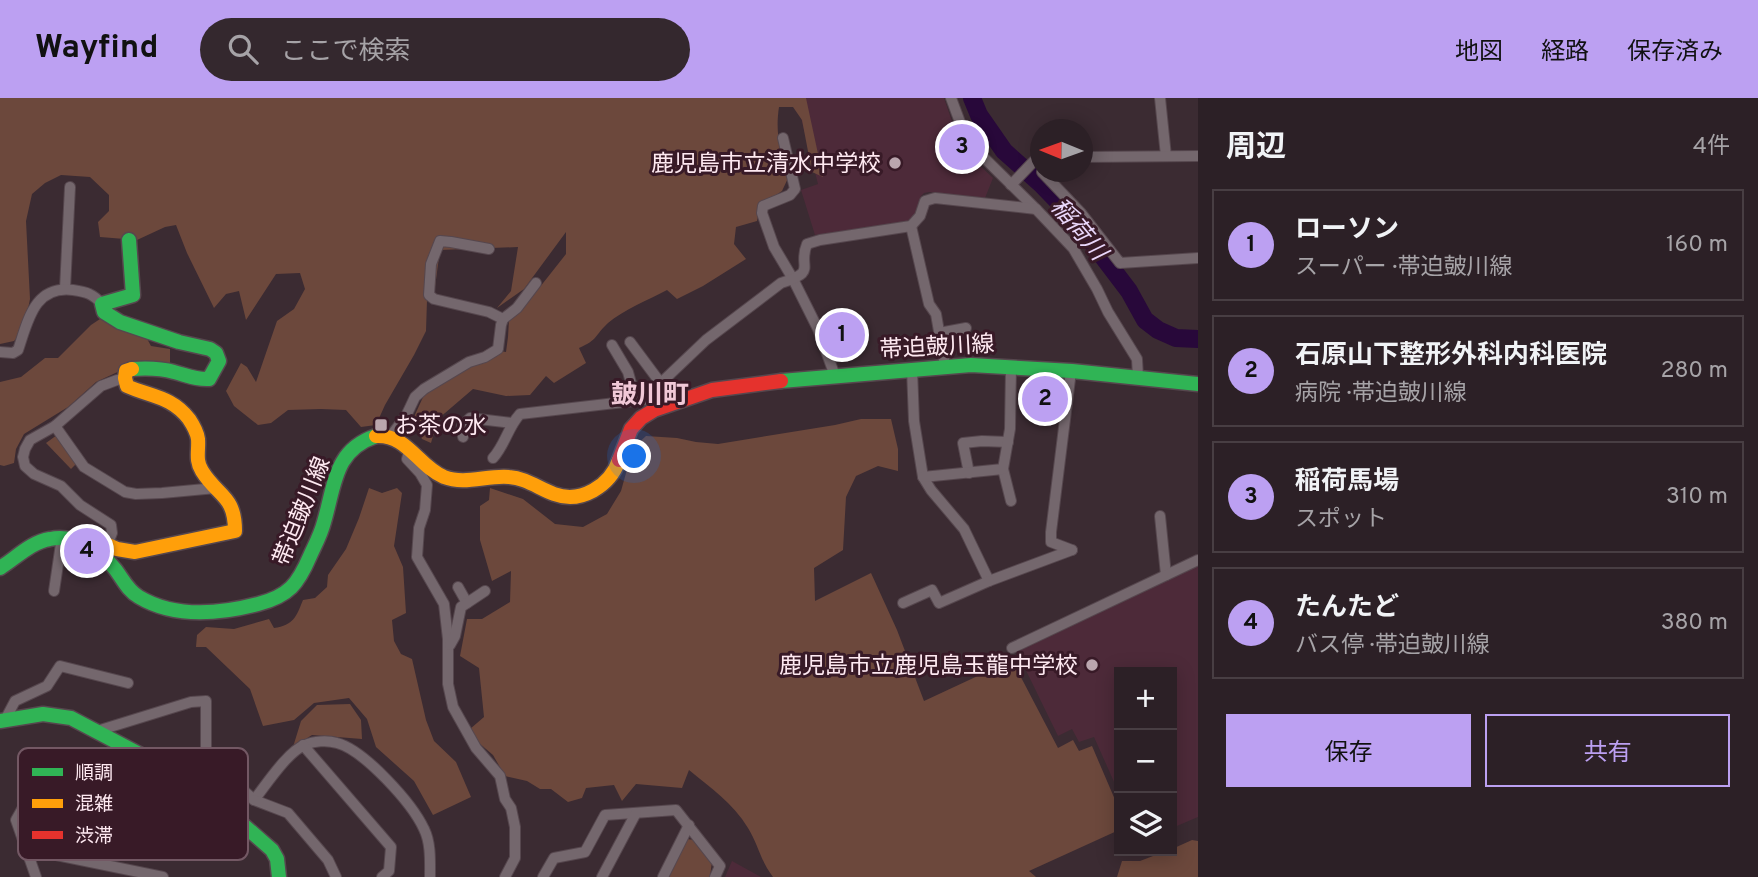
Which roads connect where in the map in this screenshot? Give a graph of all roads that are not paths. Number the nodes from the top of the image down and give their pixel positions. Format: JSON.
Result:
{"nodes":[{"id":1,"x":951,"y":98,"type":"edge"},
{"id":2,"x":1160,"y":98,"type":"edge"},
{"id":3,"x":783,"y":138,"type":"dead end"},
{"id":4,"x":1166,"y":156,"type":"junction"},
{"id":5,"x":1198,"y":156,"type":"edge"},
{"id":6,"x":1093,"y":157,"type":"edge"},
{"id":7,"x":1030,"y":171,"type":"edge"},
{"id":8,"x":1054,"y":182,"type":"edge"},
{"id":9,"x":1012,"y":183,"type":"junction"},
{"id":10,"x":70,"y":187,"type":"dead end"},
{"id":11,"x":1036,"y":209,"type":"junction"},
{"id":12,"x":911,"y":226,"type":"junction"},
{"id":13,"x":129,"y":240,"type":"dead end"},
{"id":14,"x":489,"y":249,"type":"dead end"},
{"id":15,"x":1198,"y":258,"type":"edge"},
{"id":16,"x":793,"y":279,"type":"junction"},
{"id":17,"x":537,"y":283,"type":"dead end"},
{"id":18,"x":65,"y":289,"type":"junction"},
{"id":19,"x":102,"y":304,"type":"junction"},
{"id":20,"x":503,"y":320,"type":"junction"},
{"id":21,"x":966,"y":328,"type":"dead end"},
{"id":22,"x":939,"y":333,"type":"junction"},
{"id":23,"x":629,"y":342,"type":"dead end"},
{"id":24,"x":612,"y":345,"type":"dead end"},
{"id":25,"x":0,"y":352,"type":"edge"},
{"id":26,"x":945,"y":366,"type":"junction"},
{"id":27,"x":1011,"y":366,"type":"junction"},
{"id":28,"x":912,"y":369,"type":"junction"},
{"id":29,"x":1071,"y":371,"type":"junction"},
{"id":30,"x":835,"y":376,"type":"junction"},
{"id":31,"x":1138,"y":377,"type":"junction"},
{"id":32,"x":125,"y":378,"type":"junction"},
{"id":33,"x":1198,"y":384,"type":"edge"},
{"id":34,"x":662,"y":386,"type":"junction"},
{"id":35,"x":636,"y":401,"type":"junction"},
{"id":36,"x":660,"y":403,"type":"junction"},
{"id":37,"x":512,"y":423,"type":"junction"},
{"id":38,"x":55,"y":426,"type":"junction"},
{"id":39,"x":390,"y":437,"type":"junction"},
{"id":40,"x":463,"y":438,"type":"dead end"},
{"id":41,"x":1009,"y":442,"type":"junction"},
{"id":42,"x":410,"y":448,"type":"junction"},
{"id":43,"x":493,"y":458,"type":"dead end"},
{"id":44,"x":1003,"y":469,"type":"junction"},
{"id":45,"x":969,"y":473,"type":"junction"},
{"id":46,"x":923,"y":477,"type":"junction"},
{"id":47,"x":216,"y":488,"type":"junction"},
{"id":48,"x":1011,"y":501,"type":"dead end"},
{"id":49,"x":1160,"y":516,"type":"dead end"},
{"id":50,"x":62,"y":537,"type":"junction"},
{"id":51,"x":104,"y":549,"type":"junction"},
{"id":52,"x":1198,"y":559,"type":"edge"},
{"id":53,"x":0,"y":568,"type":"edge"},
{"id":54,"x":1166,"y":575,"type":"junction"},
{"id":55,"x":989,"y":581,"type":"junction"},
{"id":56,"x":458,"y":587,"type":"dead end"},
{"id":57,"x":54,"y":591,"type":"dead end"},
{"id":58,"x":485,"y":591,"type":"dead end"},
{"id":59,"x":467,"y":603,"type":"junction"},
{"id":60,"x":903,"y":603,"type":"dead end"},
{"id":61,"x":1012,"y":648,"type":"dead end"},
{"id":62,"x":448,"y":649,"type":"junction"},
{"id":63,"x":128,"y":683,"type":"dead end"},
{"id":64,"x":3,"y":721,"type":"edge"},
{"id":65,"x":97,"y":731,"type":"junction"},
{"id":66,"x":303,"y":745,"type":"junction"},
{"id":67,"x":129,"y":748,"type":"edge"},
{"id":68,"x":206,"y":748,"type":"edge"},
{"id":69,"x":248,"y":794,"type":"edge"},
{"id":70,"x":254,"y":800,"type":"junction"},
{"id":71,"x":636,"y":813,"type":"junction"},
{"id":72,"x":689,"y":825,"type":"junction"},
{"id":73,"x":248,"y":828,"type":"edge"},
{"id":74,"x":80,"y":860,"type":"edge"},
{"id":75,"x":163,"y":877,"type":"edge"},
{"id":76,"x":279,"y":877,"type":"edge"},
{"id":77,"x":336,"y":877,"type":"edge"},
{"id":78,"x":382,"y":877,"type":"edge"},
{"id":79,"x":430,"y":877,"type":"edge"},
{"id":80,"x":505,"y":877,"type":"edge"},
{"id":81,"x":543,"y":877,"type":"edge"},
{"id":82,"x":602,"y":877,"type":"edge"},
{"id":83,"x":663,"y":877,"type":"edge"},
{"id":84,"x":715,"y":877,"type":"edge"}],
"edges":[{"from":1,"to":9,"type":"street"},
{"from":2,"to":4,"type":"street"},
{"from":3,"to":16,"type":"street"},
{"from":4,"to":5,"type":"street"},
{"from":4,"to":6,"type":"street"},
{"from":7,"to":9,"type":"street"},
{"from":8,"to":15,"type":"street"},
{"from":9,"to":11,"type":"street"},
{"from":10,"to":18,"type":"street"},
{"from":11,"to":12,"type":"street"},
{"from":11,"to":31,"type":"street"},
{"from":12,"to":16,"type":"street"},
{"from":12,"to":22,"type":"street"},
{"from":13,"to":19,"type":"street"},
{"from":14,"to":20,"type":"street"},
{"from":16,"to":30,"type":"street"},
{"from":16,"to":34,"type":"street"},
{"from":17,"to":20,"type":"street"},
{"from":18,"to":19,"type":"street"},
{"from":18,"to":25,"type":"street"},
{"from":19,"to":32,"type":"street"},
{"from":20,"to":39,"type":"street"},
{"from":21,"to":22,"type":"street"},
{"from":22,"to":26,"type":"street"},
{"from":23,"to":34,"type":"street"},
{"from":24,"to":35,"type":"street"},
{"from":26,"to":27,"type":"street","name":"帯迫皷川線"},
{"from":26,"to":28,"type":"street","name":"帯迫皷川線"},
{"from":27,"to":29,"type":"street","name":"帯迫皷川線"},
{"from":27,"to":41,"type":"street"},
{"from":28,"to":30,"type":"street","name":"帯迫皷川線"},
{"from":28,"to":46,"type":"street"},
{"from":29,"to":31,"type":"street","name":"帯迫皷川線"},
{"from":29,"to":55,"type":"street"},
{"from":30,"to":36,"type":"street","name":"帯迫皷川線"},
{"from":31,"to":33,"type":"street","name":"帯迫皷川線"},
{"from":32,"to":38,"type":"street"},
{"from":32,"to":47,"type":"street"},
{"from":34,"to":36,"type":"street"},
{"from":35,"to":36,"type":"street"},
{"from":35,"to":37,"type":"street"},
{"from":36,"to":42,"type":"street","name":"帯迫皷川線"},
{"from":37,"to":40,"type":"street"},
{"from":37,"to":43,"type":"street"},
{"from":38,"to":47,"type":"street"},
{"from":38,"to":51,"type":"street"},
{"from":39,"to":42,"type":"street","name":"帯迫皷川線"},
{"from":39,"to":51,"type":"street","name":"帯迫皷川線"},
{"from":41,"to":44,"type":"street"},
{"from":41,"to":45,"type":"street"},
{"from":42,"to":62,"type":"street"},
{"from":44,"to":45,"type":"street"},
{"from":44,"to":48,"type":"street"},
{"from":45,"to":46,"type":"street"},
{"from":46,"to":55,"type":"street"},
{"from":47,"to":51,"type":"street"},
{"from":49,"to":54,"type":"street"},
{"from":50,"to":51,"type":"street","name":"帯迫皷川線"},
{"from":50,"to":53,"type":"street"},
{"from":50,"to":57,"type":"street"},
{"from":52,"to":54,"type":"street"},
{"from":54,"to":61,"type":"street"},
{"from":55,"to":60,"type":"street"},
{"from":56,"to":59,"type":"street"},
{"from":58,"to":59,"type":"street"},
{"from":59,"to":62,"type":"street"},
{"from":62,"to":80,"type":"street"},
{"from":63,"to":64,"type":"street"},
{"from":64,"to":65,"type":"street"},
{"from":65,"to":67,"type":"street"},
{"from":65,"to":68,"type":"street"},
{"from":66,"to":70,"type":"street"},
{"from":66,"to":78,"type":"street"},
{"from":66,"to":79,"type":"street"},
{"from":69,"to":70,"type":"street"},
{"from":70,"to":77,"type":"street"},
{"from":71,"to":72,"type":"street"},
{"from":71,"to":81,"type":"street"},
{"from":71,"to":82,"type":"street"},
{"from":72,"to":83,"type":"street"},
{"from":72,"to":84,"type":"street"},
{"from":73,"to":76,"type":"street"},
{"from":74,"to":75,"type":"street"}]}
